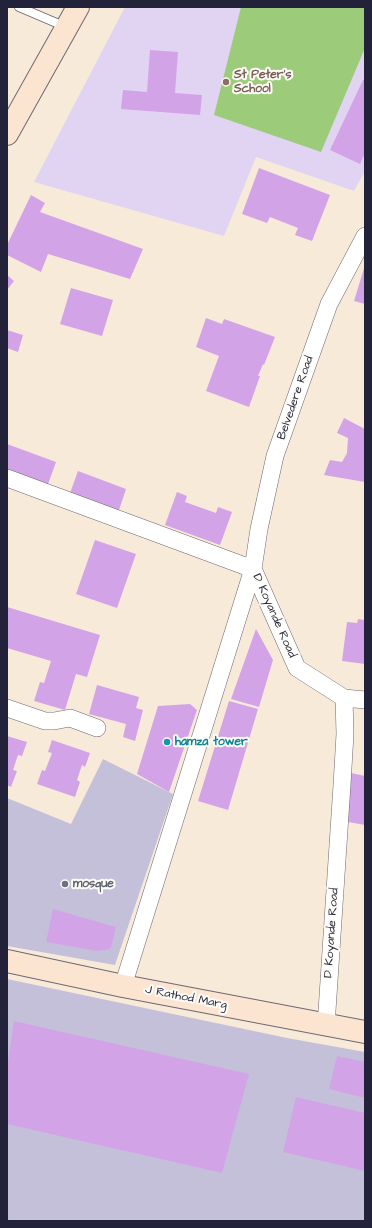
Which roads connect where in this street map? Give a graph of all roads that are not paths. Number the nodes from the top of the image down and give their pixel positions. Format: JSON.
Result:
{"nodes":[{"id":1,"x":19,"y":7,"type":"edge"},
{"id":2,"x":78,"y":7,"type":"edge"},
{"id":3,"x":67,"y":27,"type":"junction"},
{"id":4,"x":7,"y":134,"type":"edge"},
{"id":5,"x":365,"y":236,"type":"edge"},
{"id":6,"x":7,"y":478,"type":"edge"},
{"id":7,"x":253,"y":569,"type":"junction"},
{"id":8,"x":344,"y":698,"type":"junction"},
{"id":9,"x":365,"y":700,"type":"edge"},
{"id":10,"x":7,"y":708,"type":"edge"},
{"id":11,"x":97,"y":728,"type":"dead end"},
{"id":12,"x":7,"y":961,"type":"edge"},
{"id":13,"x":123,"y":986,"type":"junction"},
{"id":14,"x":326,"y":1026,"type":"junction"},
{"id":15,"x":365,"y":1032,"type":"edge"}],
"edges":[{"from":1,"to":3,"type":"lane"},
{"from":2,"to":3,"type":"street"},
{"from":3,"to":4,"type":"street"},
{"from":5,"to":7,"type":"street","name":"Belvedere Road"},
{"from":6,"to":7,"type":"street"},
{"from":7,"to":8,"type":"street","name":"D Koyande Road"},
{"from":7,"to":13,"type":"street","name":"D Koyande Road"},
{"from":8,"to":9,"type":"street"},
{"from":8,"to":14,"type":"street","name":"D Koyande Road"},
{"from":10,"to":11,"type":"street"},
{"from":12,"to":13,"type":"street","name":"J Rathod Marg"},
{"from":13,"to":14,"type":"street","name":"J Rathod Marg"},
{"from":14,"to":15,"type":"street","name":"J Rathod Marg"}]}
